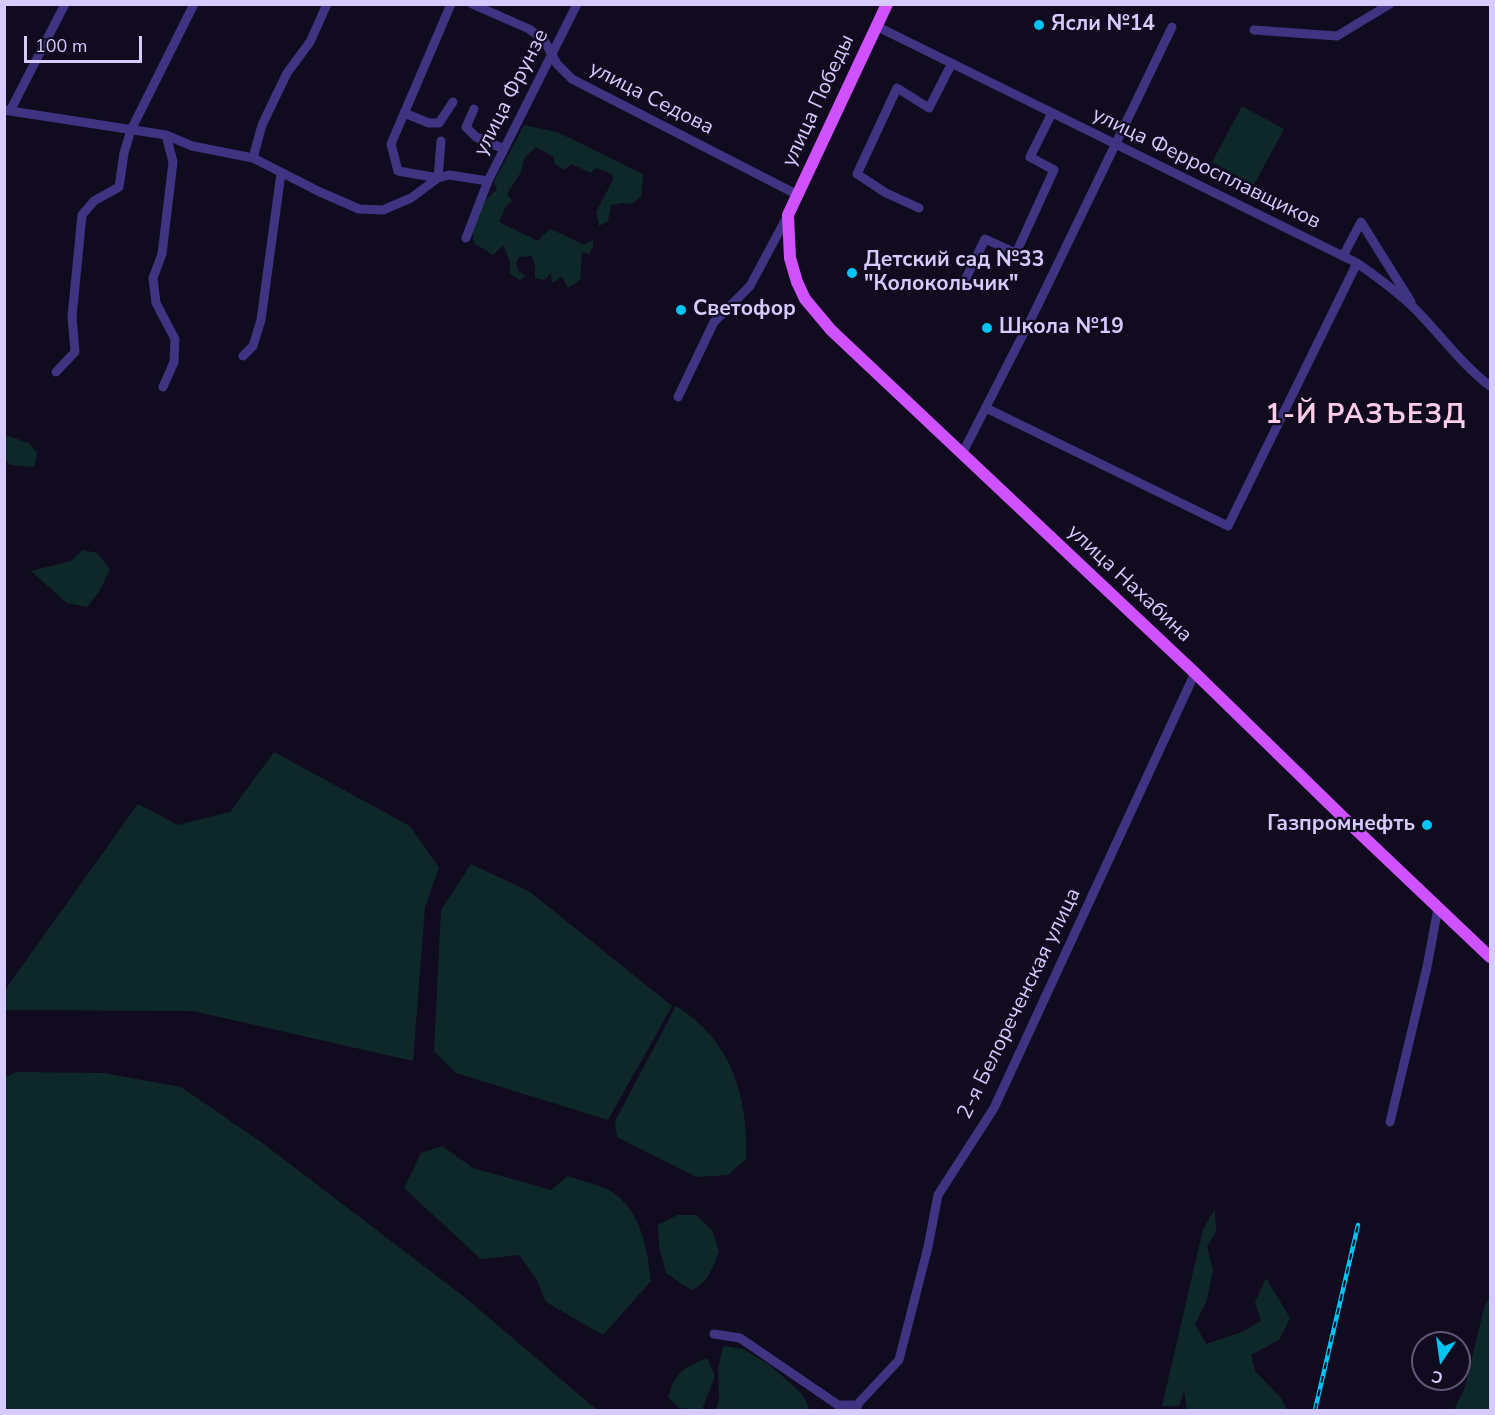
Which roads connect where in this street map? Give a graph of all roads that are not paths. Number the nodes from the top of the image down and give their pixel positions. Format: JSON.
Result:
{"nodes":[{"id":1,"x":65,"y":4,"type":"edge"},
{"id":2,"x":194,"y":4,"type":"edge"},
{"id":3,"x":327,"y":4,"type":"edge"},
{"id":4,"x":451,"y":4,"type":"edge"},
{"id":5,"x":472,"y":4,"type":"edge"},
{"id":6,"x":577,"y":4,"type":"edge"},
{"id":7,"x":887,"y":4,"type":"edge"},
{"id":8,"x":1390,"y":4,"type":"edge"},
{"id":9,"x":876,"y":26,"type":"junction"},
{"id":10,"x":1172,"y":27,"type":"dead end"},
{"id":11,"x":1254,"y":30,"type":"dead end"},
{"id":12,"x":553,"y":55,"type":"junction"},
{"id":13,"x":952,"y":63,"type":"junction"},
{"id":14,"x":453,"y":102,"type":"dead end"},
{"id":15,"x":474,"y":109,"type":"dead end"},
{"id":16,"x":8,"y":111,"type":"edge"},
{"id":17,"x":404,"y":113,"type":"junction"},
{"id":18,"x":1052,"y":113,"type":"junction"},
{"id":19,"x":131,"y":130,"type":"junction"},
{"id":20,"x":166,"y":135,"type":"junction"},
{"id":21,"x":441,"y":141,"type":"dead end"},
{"id":22,"x":1116,"y":144,"type":"junction"},
{"id":23,"x":504,"y":149,"type":"junction"},
{"id":24,"x":253,"y":159,"type":"junction"},
{"id":25,"x":281,"y":173,"type":"junction"},
{"id":26,"x":438,"y":178,"type":"junction"},
{"id":27,"x":488,"y":181,"type":"junction"},
{"id":28,"x":796,"y":194,"type":"junction"},
{"id":29,"x":919,"y":208,"type":"dead end"},
{"id":30,"x":788,"y":215,"type":"junction"},
{"id":31,"x":466,"y":238,"type":"dead end"},
{"id":32,"x":1343,"y":256,"type":"junction"},
{"id":33,"x":1357,"y":263,"type":"junction"},
{"id":34,"x":966,"y":278,"type":"dead end"},
{"id":35,"x":1414,"y":308,"type":"junction"},
{"id":36,"x":243,"y":356,"type":"dead end"},
{"id":37,"x":56,"y":372,"type":"dead end"},
{"id":38,"x":1491,"y":386,"type":"edge"},
{"id":39,"x":163,"y":387,"type":"dead end"},
{"id":40,"x":678,"y":397,"type":"dead end"},
{"id":41,"x":986,"y":408,"type":"junction"},
{"id":42,"x":962,"y":454,"type":"junction"},
{"id":43,"x":1196,"y":674,"type":"junction"},
{"id":44,"x":1438,"y":908,"type":"junction"},
{"id":45,"x":1491,"y":957,"type":"edge"},
{"id":46,"x":1390,"y":1122,"type":"dead end"},
{"id":47,"x":714,"y":1334,"type":"dead end"},
{"id":48,"x":855,"y":1407,"type":"edge"}],
"edges":[{"from":1,"to":16,"type":"street"},
{"from":2,"to":19,"type":"street"},
{"from":3,"to":24,"type":"street"},
{"from":4,"to":17,"type":"street"},
{"from":5,"to":12,"type":"street","name":"улица Седова"},
{"from":6,"to":12,"type":"street","name":"улица Фрунзе"},
{"from":7,"to":9,"type":"main road","name":"улица Победы"},
{"from":8,"to":11,"type":"street"},
{"from":9,"to":13,"type":"street","name":"улица Ферросплавщиков"},
{"from":9,"to":28,"type":"main road","name":"улица Победы"},
{"from":10,"to":22,"type":"street"},
{"from":12,"to":23,"type":"street","name":"улица Фрунзе"},
{"from":12,"to":28,"type":"street","name":"улица Седова"},
{"from":13,"to":18,"type":"street","name":"улица Ферросплавщиков"},
{"from":13,"to":29,"type":"street"},
{"from":14,"to":17,"type":"street"},
{"from":15,"to":23,"type":"street"},
{"from":16,"to":19,"type":"street"},
{"from":17,"to":26,"type":"street","name":"улица Фрунзе"},
{"from":18,"to":22,"type":"street","name":"улица Ферросплавщиков"},
{"from":18,"to":34,"type":"street"},
{"from":19,"to":20,"type":"street"},
{"from":19,"to":37,"type":"street"},
{"from":20,"to":24,"type":"street"},
{"from":20,"to":39,"type":"street"},
{"from":21,"to":26,"type":"street"},
{"from":22,"to":32,"type":"street","name":"улица Ферросплавщиков"},
{"from":22,"to":41,"type":"street"},
{"from":23,"to":27,"type":"street","name":"улица Фрунзе"},
{"from":24,"to":25,"type":"street"},
{"from":25,"to":26,"type":"street"},
{"from":25,"to":36,"type":"street"},
{"from":26,"to":27,"type":"street","name":"улица Фрунзе"},
{"from":27,"to":31,"type":"street"},
{"from":28,"to":30,"type":"main road","name":"улица Победы"},
{"from":30,"to":40,"type":"street"},
{"from":30,"to":42,"type":"main road","name":"улица Нахабина"},
{"from":32,"to":33,"type":"street","name":"улица Ферросплавщиков"},
{"from":32,"to":35,"type":"street"},
{"from":33,"to":35,"type":"street","name":"улица Ферросплавщиков"},
{"from":33,"to":41,"type":"street"},
{"from":35,"to":38,"type":"street","name":"улица Ферросплавщиков"},
{"from":41,"to":42,"type":"street"},
{"from":42,"to":43,"type":"main road","name":"улица Нахабина"},
{"from":43,"to":44,"type":"main road","name":"улица Нахабина"},
{"from":43,"to":48,"type":"street","name":"2-я Белореченская улица"},
{"from":44,"to":45,"type":"main road","name":"улица Нахабина"},
{"from":44,"to":46,"type":"street"},
{"from":47,"to":48,"type":"street"}]}
